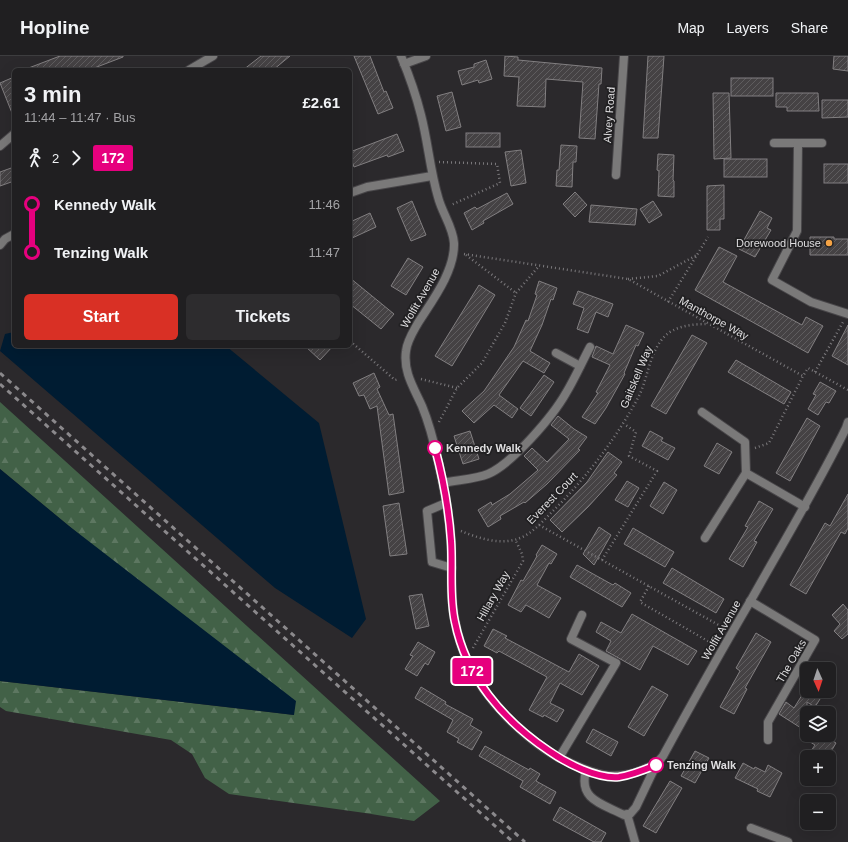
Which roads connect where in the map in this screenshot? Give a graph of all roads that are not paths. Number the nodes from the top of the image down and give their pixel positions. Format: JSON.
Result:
{"nodes":[{"id":1,"x":213,"y":56,"type":"edge"},
{"id":2,"x":426,"y":56,"type":"edge"},
{"id":3,"x":624,"y":56,"type":"edge"},
{"id":4,"x":402,"y":60,"type":"edge"},
{"id":5,"x":192,"y":68,"type":"edge"},
{"id":6,"x":12,"y":136,"type":"edge"},
{"id":7,"x":774,"y":143,"type":"dead end"},
{"id":8,"x":798,"y":143,"type":"junction"},
{"id":9,"x":822,"y":143,"type":"dead end"},
{"id":10,"x":0,"y":146,"type":"edge"},
{"id":11,"x":616,"y":175,"type":"dead end"},
{"id":12,"x":432,"y":176,"type":"junction"},
{"id":13,"x":352,"y":192,"type":"edge"},
{"id":14,"x":12,"y":235,"type":"edge"},
{"id":15,"x":0,"y":245,"type":"edge"},
{"id":16,"x":847,"y":314,"type":"edge"},
{"id":17,"x":590,"y":347,"type":"dead end"},
{"id":18,"x":556,"y":352,"type":"dead end"},
{"id":19,"x":580,"y":366,"type":"junction"},
{"id":20,"x":702,"y":412,"type":"dead end"},
{"id":21,"x":848,"y":422,"type":"edge"},
{"id":22,"x":746,"y":473,"type":"junction"},
{"id":23,"x":443,"y":483,"type":"junction"},
{"id":24,"x":446,"y":503,"type":"junction"},
{"id":25,"x":805,"y":507,"type":"junction"},
{"id":26,"x":704,"y":538,"type":"dead end"},
{"id":27,"x":452,"y":568,"type":"junction"},
{"id":28,"x":750,"y":601,"type":"junction"},
{"id":29,"x":582,"y":615,"type":"dead end"},
{"id":30,"x":768,"y":740,"type":"dead end"},
{"id":31,"x":559,"y":758,"type":"junction"},
{"id":32,"x":656,"y":765,"type":"junction"},
{"id":33,"x":586,"y":770,"type":"junction"},
{"id":34,"x":627,"y":814,"type":"junction"},
{"id":35,"x":751,"y":828,"type":"dead end"},
{"id":36,"x":635,"y":842,"type":"edge"},
{"id":37,"x":788,"y":842,"type":"edge"}],
"edges":[{"from":1,"to":5,"type":"street"},
{"from":2,"to":4,"type":"street"},
{"from":3,"to":11,"type":"street","name":"Alvey Road"},
{"from":4,"to":12,"type":"street","name":"Wolfit Avenue"},
{"from":6,"to":10,"type":"street"},
{"from":7,"to":8,"type":"street"},
{"from":8,"to":9,"type":"street"},
{"from":8,"to":16,"type":"street"},
{"from":12,"to":13,"type":"street"},
{"from":12,"to":23,"type":"street","name":"Wolfit Avenue"},
{"from":14,"to":15,"type":"street"},
{"from":17,"to":19,"type":"street"},
{"from":18,"to":19,"type":"street"},
{"from":19,"to":23,"type":"street"},
{"from":20,"to":22,"type":"street"},
{"from":21,"to":25,"type":"street","name":"Wolfit Avenue"},
{"from":22,"to":25,"type":"street"},
{"from":22,"to":26,"type":"street"},
{"from":23,"to":24,"type":"street","name":"Wolfit Avenue"},
{"from":24,"to":27,"type":"street","name":"Wolfit Avenue"},
{"from":24,"to":27,"type":"street"},
{"from":25,"to":28,"type":"street","name":"Wolfit Avenue"},
{"from":27,"to":31,"type":"street","name":"Wolfit Avenue"},
{"from":28,"to":30,"type":"street","name":"The Oaks"},
{"from":28,"to":32,"type":"street","name":"Wolfit Avenue"},
{"from":29,"to":31,"type":"street"},
{"from":31,"to":33,"type":"street","name":"Wolfit Avenue"},
{"from":32,"to":33,"type":"street","name":"Wolfit Avenue"},
{"from":32,"to":34,"type":"street","name":"Wolfit Avenue"},
{"from":33,"to":34,"type":"street"},
{"from":34,"to":36,"type":"street"},
{"from":35,"to":37,"type":"street"}]}
